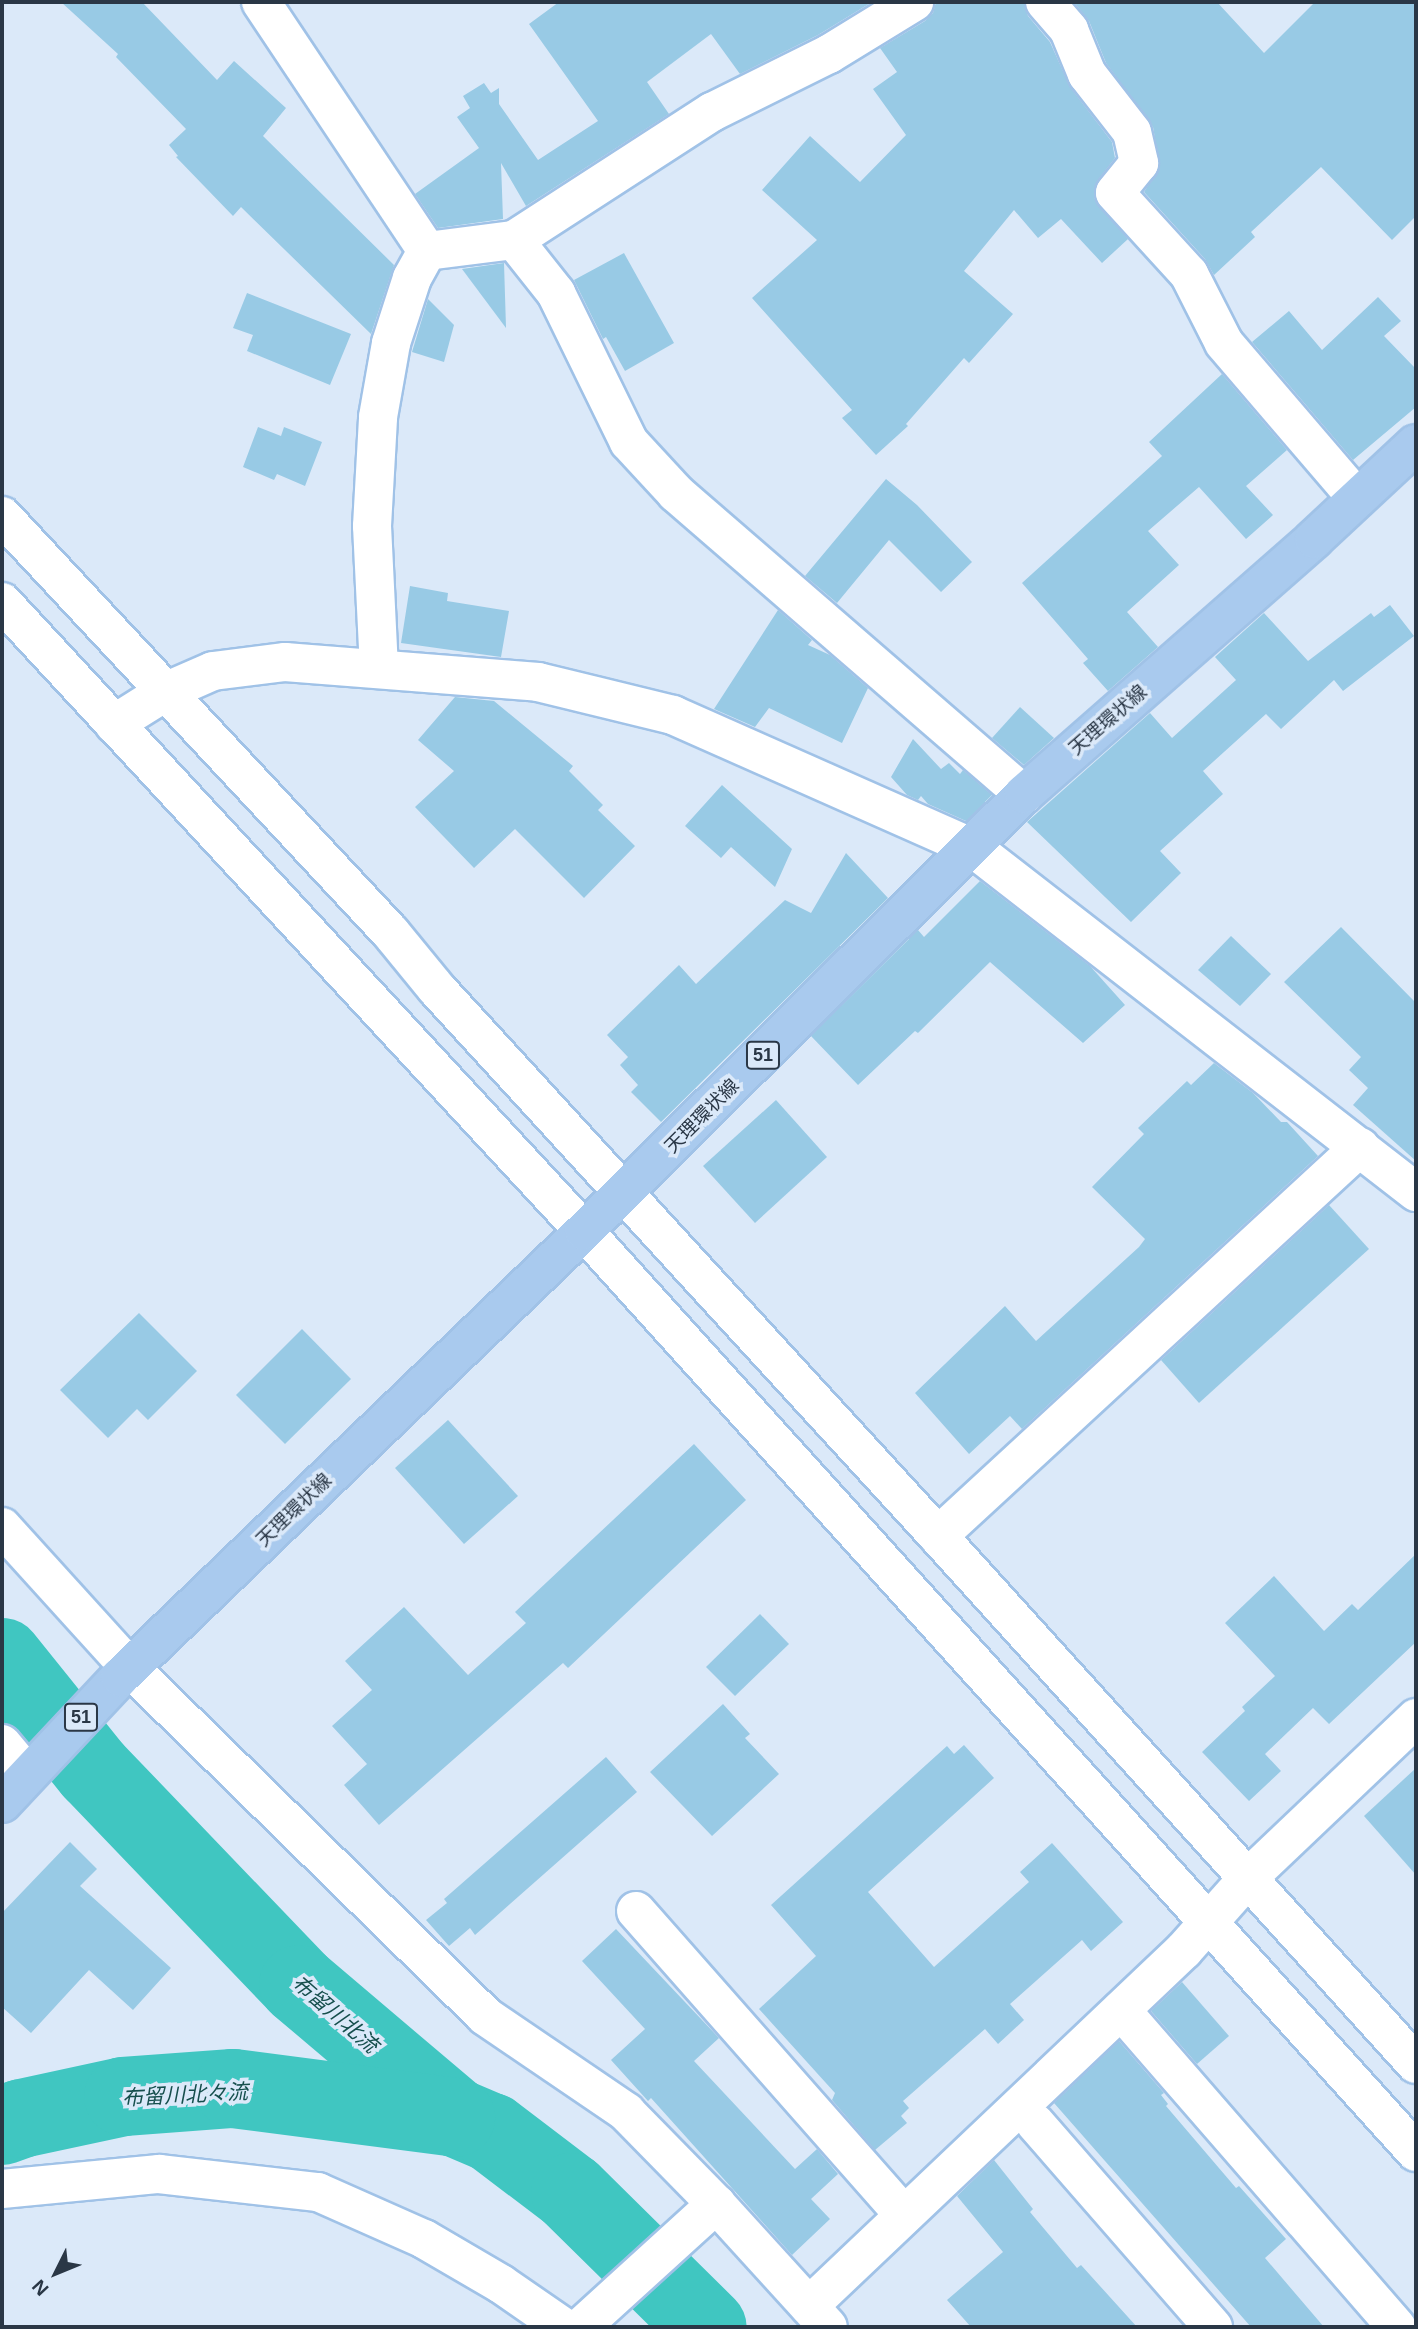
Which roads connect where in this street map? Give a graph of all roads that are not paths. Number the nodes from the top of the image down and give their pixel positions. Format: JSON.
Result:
{"nodes":[{"id":1,"x":261,"y":2,"type":"edge"},
{"id":2,"x":914,"y":2,"type":"edge"},
{"id":3,"x":1045,"y":2,"type":"edge"},
{"id":4,"x":514,"y":240,"type":"junction"},
{"id":5,"x":427,"y":250,"type":"junction"},
{"id":6,"x":1416,"y":444,"type":"edge"},
{"id":7,"x":1357,"y":498,"type":"junction"},
{"id":8,"x":2,"y":516,"type":"edge"},
{"id":9,"x":2,"y":602,"type":"edge"},
{"id":10,"x":379,"y":669,"type":"junction"},
{"id":11,"x":165,"y":692,"type":"junction"},
{"id":12,"x":114,"y":724,"type":"junction"},
{"id":13,"x":1024,"y":794,"type":"junction"},
{"id":14,"x":973,"y":848,"type":"junction"},
{"id":15,"x":1360,"y":1147,"type":"junction"},
{"id":16,"x":1410,"y":1176,"type":"edge"},
{"id":17,"x":624,"y":1192,"type":"junction"},
{"id":18,"x":584,"y":1231,"type":"junction"},
{"id":19,"x":2,"y":1527,"type":"edge"},
{"id":20,"x":938,"y":1535,"type":"junction"},
{"id":21,"x":125,"y":1672,"type":"junction"},
{"id":22,"x":1416,"y":1718,"type":"edge"},
{"id":23,"x":2,"y":1744,"type":"edge"},
{"id":24,"x":34,"y":1765,"type":"junction"},
{"id":25,"x":2,"y":1803,"type":"edge"},
{"id":26,"x":1248,"y":1878,"type":"junction"},
{"id":27,"x":636,"y":1911,"type":"dead end"},
{"id":28,"x":1210,"y":1924,"type":"junction"},
{"id":29,"x":1121,"y":2010,"type":"junction"},
{"id":30,"x":1416,"y":2064,"type":"edge"},
{"id":31,"x":1035,"y":2123,"type":"dead end"},
{"id":32,"x":1416,"y":2152,"type":"edge"},
{"id":33,"x":2,"y":2189,"type":"edge"},
{"id":34,"x":713,"y":2208,"type":"junction"},
{"id":35,"x":904,"y":2215,"type":"junction"},
{"id":36,"x":818,"y":2317,"type":"edge"},
{"id":37,"x":576,"y":2326,"type":"edge"},
{"id":38,"x":1213,"y":2327,"type":"edge"},
{"id":39,"x":1397,"y":2327,"type":"edge"}],
"edges":[{"from":1,"to":5,"type":"street"},
{"from":2,"to":4,"type":"street"},
{"from":3,"to":7,"type":"street"},
{"from":4,"to":5,"type":"street"},
{"from":4,"to":13,"type":"street"},
{"from":5,"to":10,"type":"street"},
{"from":6,"to":7,"type":"main road","name":"天理環状線","number":"51"},
{"from":7,"to":13,"type":"main road","name":"天理環状線","number":"51"},
{"from":8,"to":11,"type":"street"},
{"from":9,"to":12,"type":"street"},
{"from":10,"to":11,"type":"street"},
{"from":10,"to":14,"type":"street"},
{"from":11,"to":12,"type":"street"},
{"from":11,"to":17,"type":"street"},
{"from":12,"to":18,"type":"street"},
{"from":13,"to":14,"type":"main road","name":"天理環状線","number":"51"},
{"from":14,"to":15,"type":"street"},
{"from":14,"to":17,"type":"main road","name":"天理環状線","number":"51"},
{"from":15,"to":16,"type":"street"},
{"from":15,"to":20,"type":"street"},
{"from":17,"to":18,"type":"main road","name":"天理環状線","number":"51"},
{"from":17,"to":20,"type":"street"},
{"from":18,"to":21,"type":"main road","name":"天理環状線","number":"51"},
{"from":18,"to":28,"type":"street"},
{"from":19,"to":21,"type":"street"},
{"from":20,"to":26,"type":"street"},
{"from":21,"to":24,"type":"main road","name":"天理環状線","number":"51"},
{"from":21,"to":34,"type":"street"},
{"from":22,"to":26,"type":"street"},
{"from":23,"to":24,"type":"street"},
{"from":24,"to":25,"type":"main road","name":"天理環状線","number":"51"},
{"from":26,"to":28,"type":"street"},
{"from":26,"to":30,"type":"street"},
{"from":27,"to":35,"type":"street"},
{"from":28,"to":29,"type":"street"},
{"from":28,"to":32,"type":"street"},
{"from":29,"to":35,"type":"street"},
{"from":29,"to":39,"type":"street"},
{"from":31,"to":38,"type":"street"},
{"from":33,"to":37,"type":"street"},
{"from":34,"to":36,"type":"street"},
{"from":34,"to":37,"type":"street"},
{"from":35,"to":36,"type":"street"}]}
